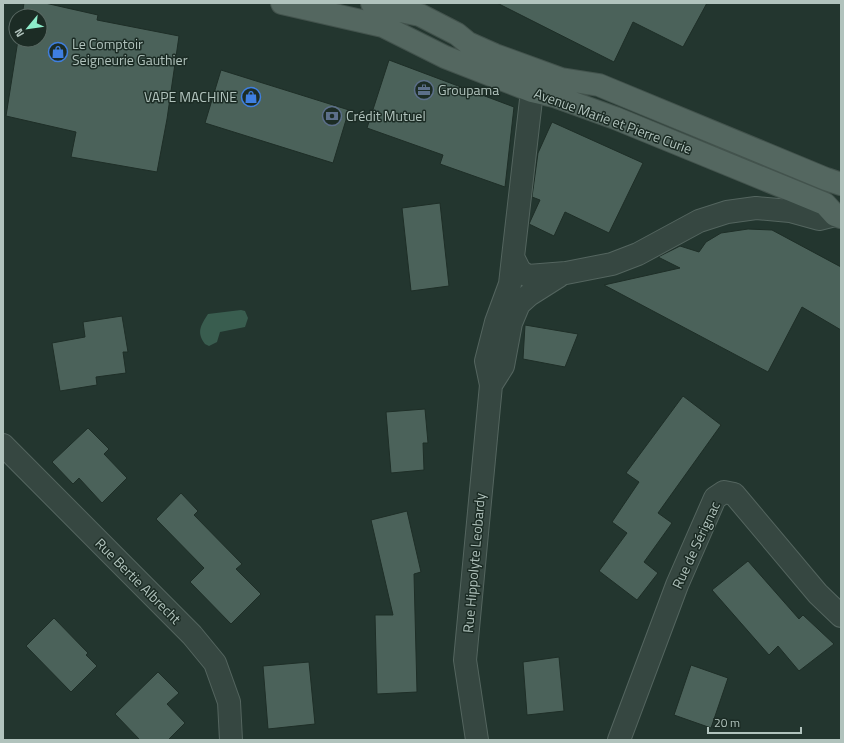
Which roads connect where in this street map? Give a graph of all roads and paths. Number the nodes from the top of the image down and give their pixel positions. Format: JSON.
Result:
{"nodes":[{"id":1,"x":282,"y":3,"type":"edge"},
{"id":2,"x":419,"y":9,"type":"edge"},
{"id":3,"x":380,"y":12,"type":"edge"},
{"id":4,"x":532,"y":91,"type":"junction"},
{"id":5,"x":841,"y":184,"type":"edge"},
{"id":6,"x":838,"y":216,"type":"edge"},
{"id":7,"x":513,"y":256,"type":"junction"},
{"id":8,"x":566,"y":273,"type":"junction"},
{"id":9,"x":491,"y":384,"type":"junction"},
{"id":10,"x":3,"y":445,"type":"edge"},
{"id":11,"x":841,"y":616,"type":"edge"},
{"id":12,"x":231,"y":740,"type":"edge"},
{"id":13,"x":477,"y":740,"type":"edge"},
{"id":14,"x":619,"y":740,"type":"edge"}],
"edges":[{"from":1,"to":3,"type":"main road"},
{"from":2,"to":3,"type":"main road","name":"Avenue Marie et Pierre Curie"},
{"from":2,"to":5,"type":"main road","name":"Avenue Marie et Pierre Curie"},
{"from":3,"to":4,"type":"main road","name":"Avenue Marie et Pierre Curie"},
{"from":4,"to":6,"type":"main road","name":"Avenue Marie et Pierre Curie"},
{"from":4,"to":7,"type":"street","name":"Rue Hippolyte Leobardy"},
{"from":6,"to":8,"type":"street","name":"Rue Hippolyte Leobardy"},
{"from":7,"to":8,"type":"street","name":"Rue Hippolyte Leobardy"},
{"from":7,"to":9,"type":"street","name":"Rue Hippolyte Leobardy"},
{"from":8,"to":9,"type":"street","name":"Rue Hippolyte Leobardy"},
{"from":9,"to":13,"type":"street","name":"Rue Hippolyte Leobardy"},
{"from":10,"to":12,"type":"street","name":"Rue Bertie Albrecht"},
{"from":11,"to":14,"type":"street","name":"Rue de Sérignac"}]}
